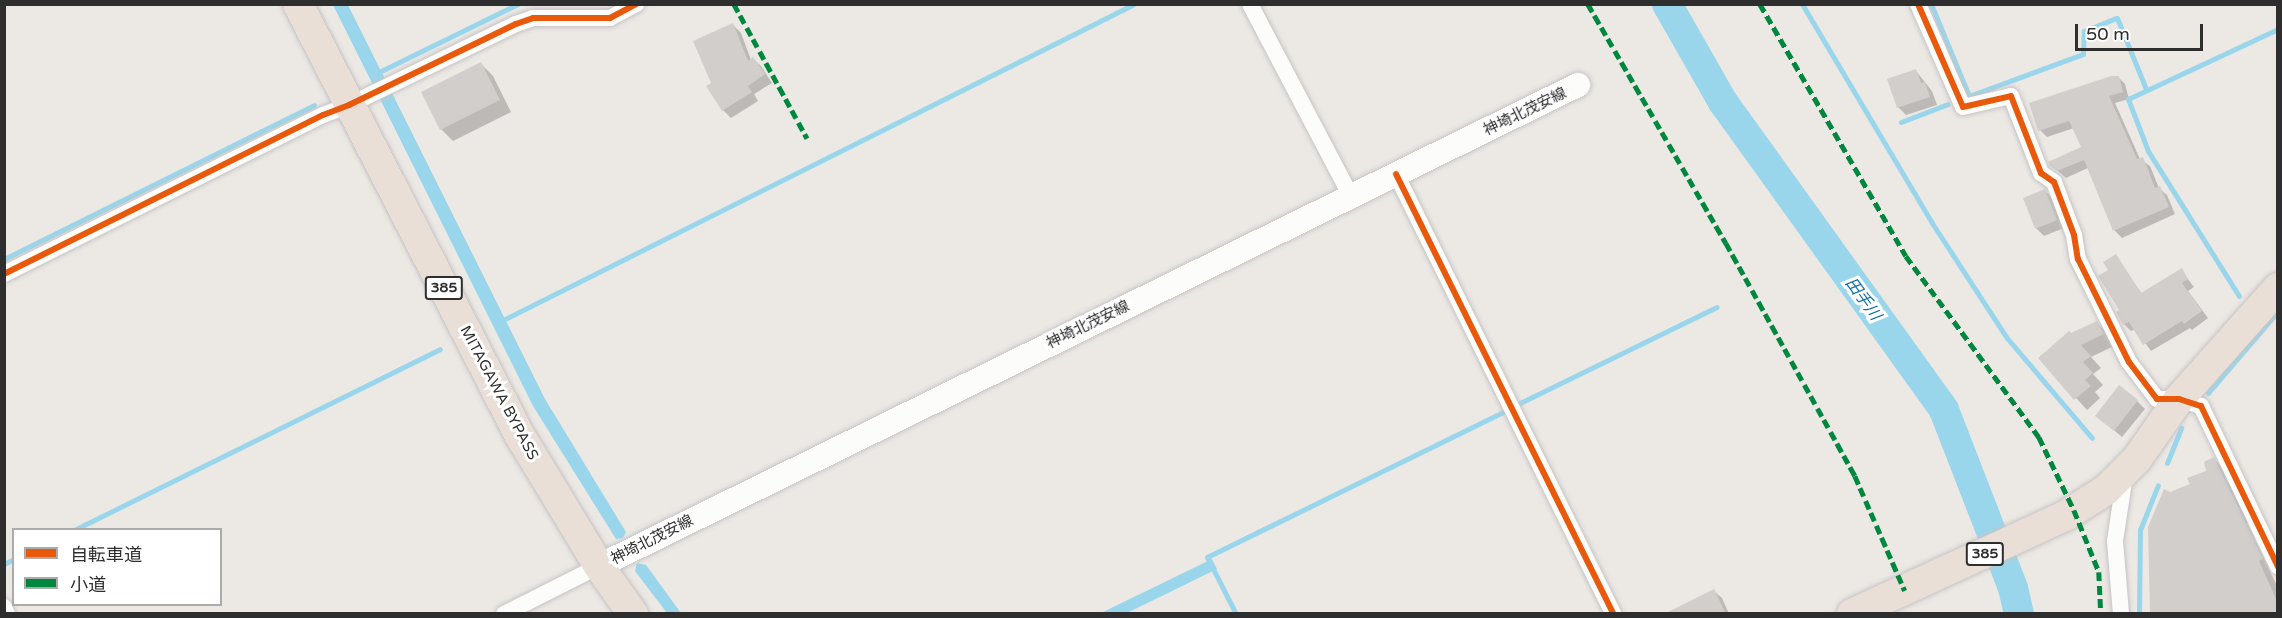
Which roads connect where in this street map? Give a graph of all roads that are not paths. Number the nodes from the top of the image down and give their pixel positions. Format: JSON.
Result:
{"nodes":[{"id":1,"x":298,"y":4,"type":"edge"},
{"id":2,"x":636,"y":4,"type":"edge"},
{"id":3,"x":1250,"y":4,"type":"edge"},
{"id":4,"x":1918,"y":4,"type":"edge"},
{"id":5,"x":596,"y":12,"type":"edge"},
{"id":6,"x":1578,"y":85,"type":"dead end"},
{"id":7,"x":349,"y":105,"type":"junction"},
{"id":8,"x":1396,"y":174,"type":"junction"},
{"id":9,"x":1351,"y":196,"type":"junction"},
{"id":10,"x":4,"y":274,"type":"edge"},
{"id":11,"x":2277,"y":289,"type":"edge"},
{"id":12,"x":2179,"y":399,"type":"junction"},
{"id":13,"x":2125,"y":471,"type":"junction"},
{"id":14,"x":599,"y":566,"type":"junction"},
{"id":15,"x":2277,"y":567,"type":"edge"},
{"id":16,"x":4,"y":607,"type":"edge"},
{"id":17,"x":1871,"y":610,"type":"edge"},
{"id":18,"x":8,"y":614,"type":"edge"},
{"id":19,"x":504,"y":614,"type":"edge"},
{"id":20,"x":633,"y":614,"type":"edge"},
{"id":21,"x":1613,"y":614,"type":"edge"},
{"id":22,"x":2121,"y":614,"type":"edge"}],
"edges":[{"from":1,"to":7,"type":"highway","name":"MITAGAWA BYPASS","number":"385"},
{"from":2,"to":5,"type":"street"},
{"from":3,"to":9,"type":"street"},
{"from":4,"to":12,"type":"street"},
{"from":5,"to":7,"type":"street"},
{"from":6,"to":8,"type":"main road","name":"神埼北茂安線"},
{"from":7,"to":10,"type":"street"},
{"from":7,"to":14,"type":"highway","name":"MITAGAWA BYPASS","number":"385"},
{"from":8,"to":9,"type":"main road","name":"神埼北茂安線"},
{"from":8,"to":21,"type":"street"},
{"from":9,"to":14,"type":"main road","name":"神埼北茂安線"},
{"from":11,"to":12,"type":"highway","number":"385"},
{"from":12,"to":13,"type":"highway","number":"385"},
{"from":12,"to":15,"type":"street"},
{"from":13,"to":17,"type":"highway","number":"385"},
{"from":13,"to":22,"type":"street"},
{"from":14,"to":19,"type":"street"},
{"from":14,"to":20,"type":"highway","name":"MITAGAWA BYPASS","number":"385"},
{"from":16,"to":18,"type":"street"}]}
